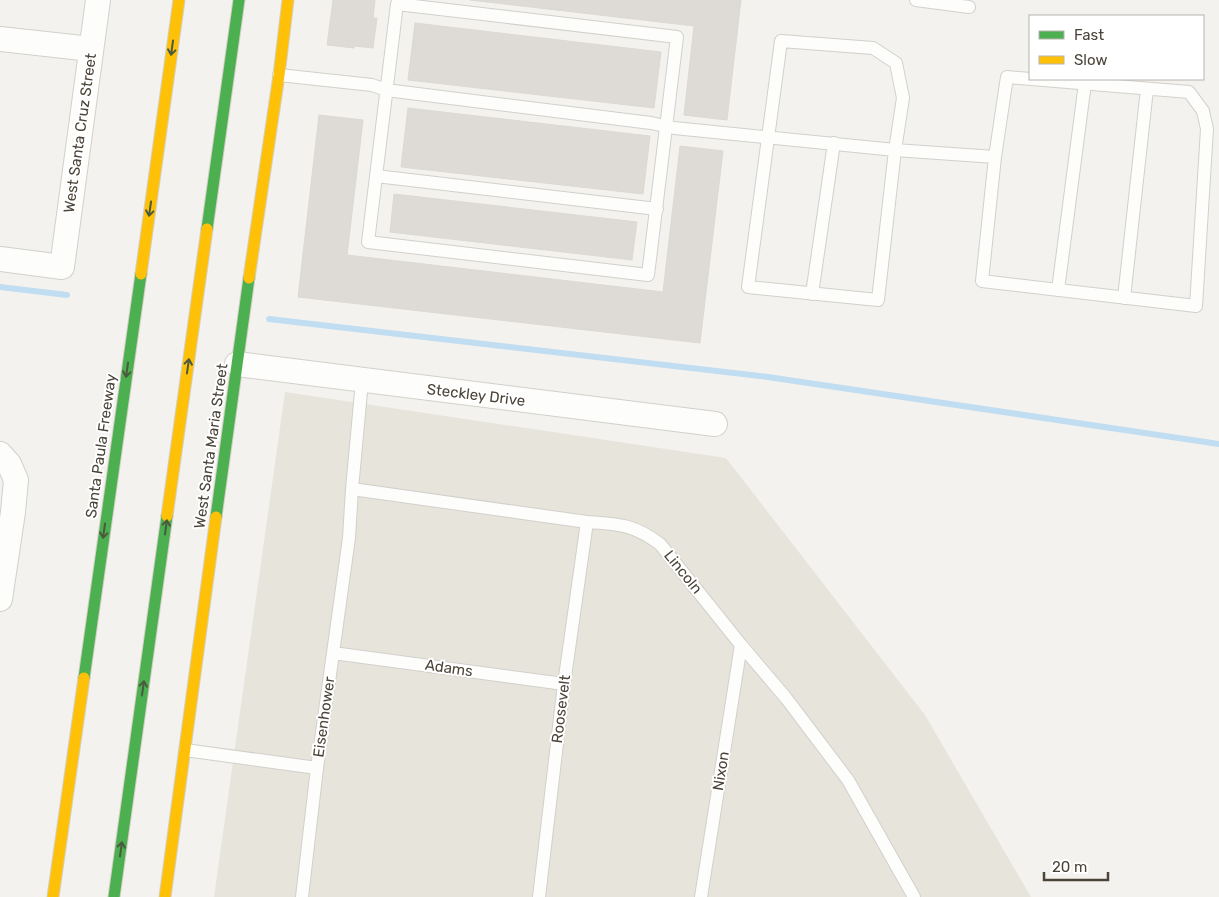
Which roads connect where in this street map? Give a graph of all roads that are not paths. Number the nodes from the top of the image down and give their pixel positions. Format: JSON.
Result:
{"nodes":[{"id":1,"x":98,"y":0,"type":"edge"},
{"id":2,"x":179,"y":0,"type":"edge"},
{"id":3,"x":239,"y":0,"type":"edge"},
{"id":4,"x":288,"y":0,"type":"edge"},
{"id":5,"x":916,"y":0,"type":"edge"},
{"id":6,"x":969,"y":7,"type":"dead end"},
{"id":7,"x":0,"y":39,"type":"edge"},
{"id":8,"x":92,"y":49,"type":"junction"},
{"id":9,"x":279,"y":75,"type":"junction"},
{"id":10,"x":1029,"y":79,"type":"edge"},
{"id":11,"x":1046,"y":80,"type":"edge"},
{"id":12,"x":1084,"y":83,"type":"junction"},
{"id":13,"x":1146,"y":89,"type":"junction"},
{"id":14,"x":386,"y":90,"type":"junction"},
{"id":15,"x":667,"y":126,"type":"junction"},
{"id":16,"x":768,"y":137,"type":"junction"},
{"id":17,"x":834,"y":144,"type":"junction"},
{"id":18,"x":895,"y":150,"type":"junction"},
{"id":19,"x":996,"y":157,"type":"junction"},
{"id":20,"x":376,"y":176,"type":"junction"},
{"id":21,"x":657,"y":209,"type":"junction"},
{"id":22,"x":0,"y":259,"type":"edge"},
{"id":23,"x":1058,"y":290,"type":"junction"},
{"id":24,"x":812,"y":294,"type":"junction"},
{"id":25,"x":1124,"y":298,"type":"junction"},
{"id":26,"x":237,"y":364,"type":"junction"},
{"id":27,"x":362,"y":381,"type":"junction"},
{"id":28,"x":716,"y":424,"type":"dead end"},
{"id":29,"x":0,"y":454,"type":"edge"},
{"id":30,"x":352,"y":489,"type":"junction"},
{"id":31,"x":587,"y":522,"type":"junction"},
{"id":32,"x":0,"y":599,"type":"edge"},
{"id":33,"x":741,"y":645,"type":"junction"},
{"id":34,"x":333,"y":653,"type":"junction"},
{"id":35,"x":564,"y":684,"type":"junction"},
{"id":36,"x":185,"y":750,"type":"junction"},
{"id":37,"x":317,"y":768,"type":"junction"},
{"id":38,"x":53,"y":897,"type":"edge"},
{"id":39,"x":114,"y":897,"type":"edge"},
{"id":40,"x":166,"y":897,"type":"edge"},
{"id":41,"x":302,"y":897,"type":"edge"},
{"id":42,"x":542,"y":897,"type":"edge"},
{"id":43,"x":701,"y":897,"type":"edge"},
{"id":44,"x":914,"y":897,"type":"edge"}],
"edges":[{"from":1,"to":8,"type":"street","name":"West Santa Cruz Street"},
{"from":2,"to":38,"type":"main road","name":"Santa Paula Freeway","one_way":true},
{"from":39,"to":3,"type":"main road","one_way":true},
{"from":4,"to":9,"type":"main road","name":"West Santa Maria Street"},
{"from":5,"to":6,"type":"lane"},
{"from":7,"to":8,"type":"street"},
{"from":8,"to":22,"type":"street","name":"West Santa Cruz Street"},
{"from":9,"to":14,"type":"lane"},
{"from":9,"to":26,"type":"main road","name":"West Santa Maria Street"},
{"from":10,"to":19,"type":"lane"},
{"from":11,"to":12,"type":"lane"},
{"from":12,"to":13,"type":"lane"},
{"from":12,"to":23,"type":"lane"},
{"from":13,"to":25,"type":"lane"},
{"from":13,"to":25,"type":"lane"},
{"from":14,"to":15,"type":"lane"},
{"from":14,"to":15,"type":"lane"},
{"from":14,"to":20,"type":"lane"},
{"from":15,"to":16,"type":"lane"},
{"from":15,"to":21,"type":"lane"},
{"from":16,"to":17,"type":"lane"},
{"from":16,"to":18,"type":"lane"},
{"from":16,"to":24,"type":"lane"},
{"from":17,"to":18,"type":"lane"},
{"from":17,"to":24,"type":"lane"},
{"from":18,"to":19,"type":"lane"},
{"from":18,"to":24,"type":"lane"},
{"from":19,"to":23,"type":"lane"},
{"from":20,"to":21,"type":"lane"},
{"from":20,"to":21,"type":"lane"},
{"from":23,"to":25,"type":"lane"},
{"from":26,"to":27,"type":"street","name":"Steckley Drive"},
{"from":26,"to":36,"type":"main road","name":"West Santa Maria Street"},
{"from":27,"to":28,"type":"street","name":"Steckley Drive"},
{"from":27,"to":30,"type":"lane"},
{"from":29,"to":32,"type":"street"},
{"from":30,"to":31,"type":"lane","name":"Lincoln"},
{"from":30,"to":34,"type":"lane","name":"Eisenhower"},
{"from":31,"to":33,"type":"lane","name":"Lincoln"},
{"from":31,"to":35,"type":"lane","name":"Roosevelt"},
{"from":33,"to":43,"type":"lane","name":"Nixon"},
{"from":33,"to":44,"type":"lane","name":"Lincoln"},
{"from":34,"to":35,"type":"lane","name":"Adams"},
{"from":34,"to":37,"type":"lane","name":"Eisenhower"},
{"from":35,"to":42,"type":"lane","name":"Roosevelt"},
{"from":36,"to":37,"type":"lane"},
{"from":36,"to":40,"type":"main road","name":"West Santa Maria Street"},
{"from":37,"to":41,"type":"lane","name":"Eisenhower"}]}
